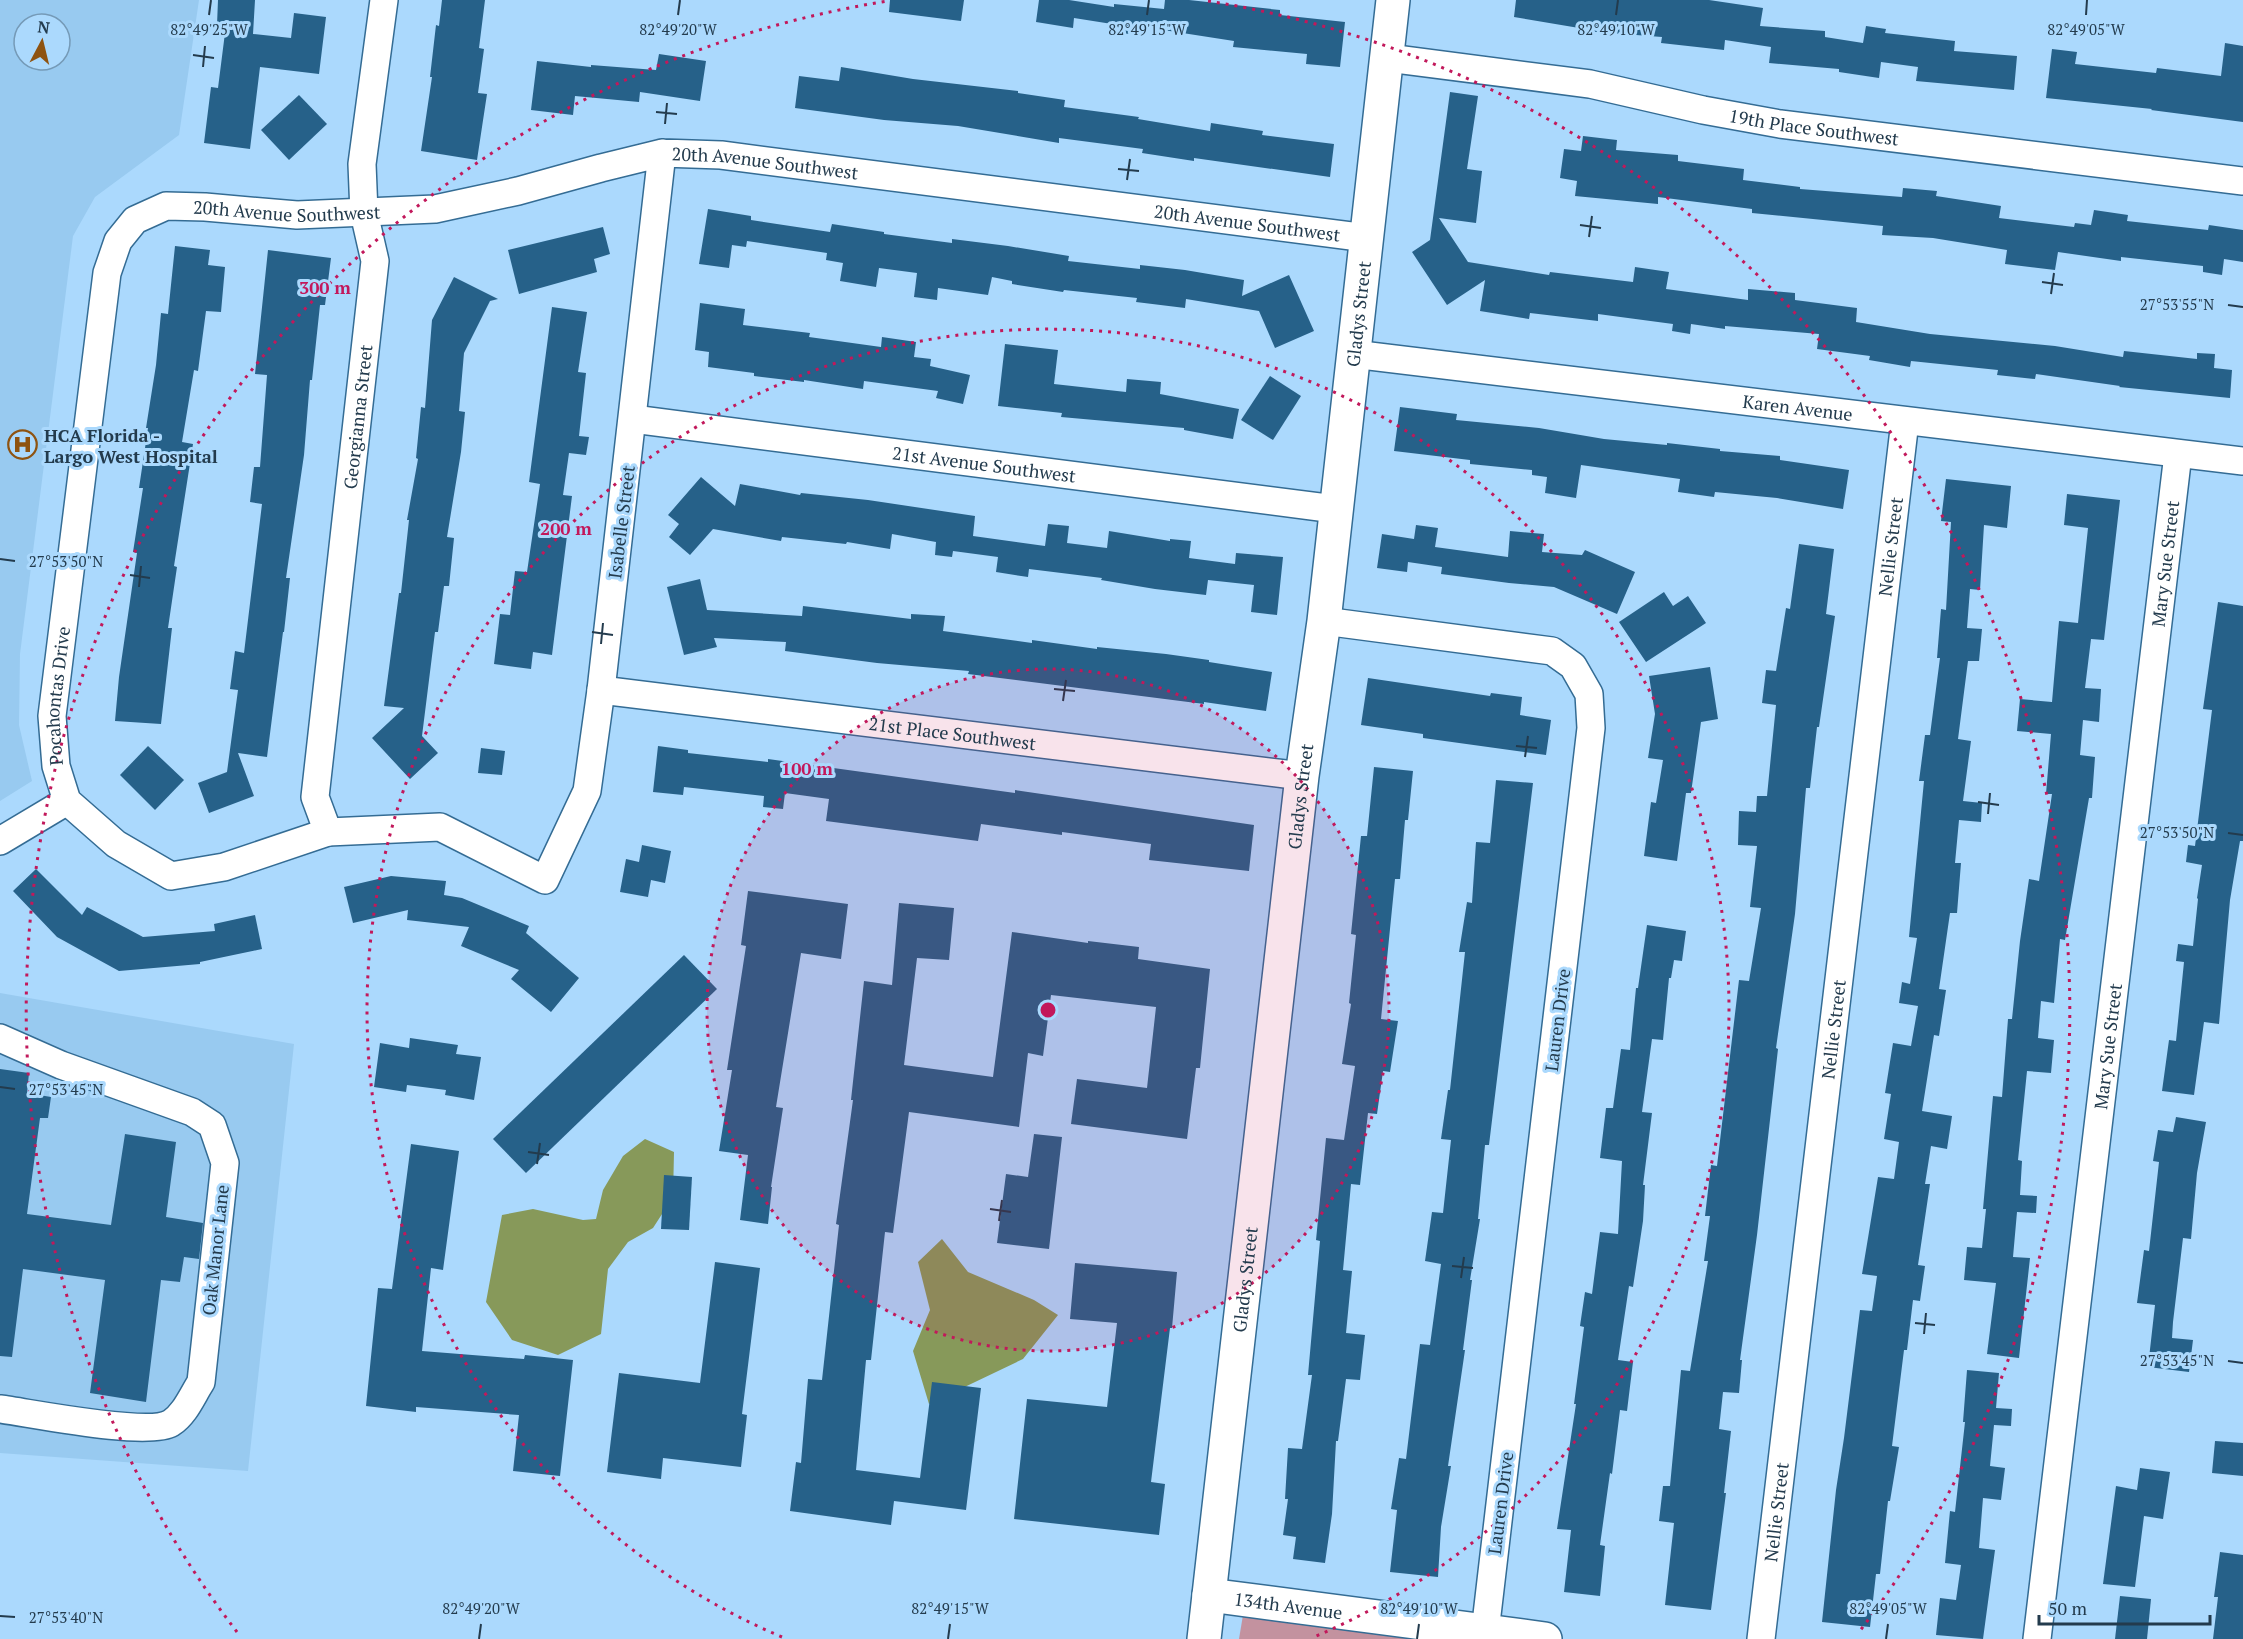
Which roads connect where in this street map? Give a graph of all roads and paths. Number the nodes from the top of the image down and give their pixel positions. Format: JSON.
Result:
{"nodes":[{"id":1,"x":384,"y":0,"type":"edge"},
{"id":2,"x":1394,"y":0,"type":"edge"},
{"id":3,"x":1388,"y":58,"type":"junction"},
{"id":4,"x":662,"y":153,"type":"junction"},
{"id":5,"x":2243,"y":181,"type":"edge"},
{"id":6,"x":166,"y":206,"type":"joint"},
{"id":7,"x":364,"y":213,"type":"junction"},
{"id":8,"x":1367,"y":238,"type":"junction"},
{"id":9,"x":1353,"y":354,"type":"junction"},
{"id":10,"x":633,"y":419,"type":"junction"},
{"id":11,"x":1905,"y":421,"type":"junction"},
{"id":12,"x":2178,"y":453,"type":"junction"},
{"id":13,"x":2243,"y":461,"type":"edge"},
{"id":14,"x":1335,"y":509,"type":"junction"},
{"id":15,"x":1324,"y":621,"type":"junction"},
{"id":16,"x":601,"y":690,"type":"junction"},
{"id":17,"x":1302,"y":776,"type":"junction"},
{"id":18,"x":67,"y":801,"type":"junction"},
{"id":19,"x":328,"y":832,"type":"junction"},
{"id":20,"x":0,"y":841,"type":"edge"},
{"id":21,"x":0,"y":1038,"type":"edge"},
{"id":22,"x":0,"y":1409,"type":"edge"},
{"id":23,"x":1209,"y":1595,"type":"junction"},
{"id":24,"x":1485,"y":1632,"type":"junction"},
{"id":25,"x":1204,"y":1639,"type":"edge"},
{"id":26,"x":1545,"y":1639,"type":"edge"},
{"id":27,"x":1761,"y":1639,"type":"edge"},
{"id":28,"x":2037,"y":1639,"type":"edge"}],
"edges":[{"from":1,"to":7,"type":"street","name":"Georgianna Street"},
{"from":2,"to":3,"type":"street","name":"Gladys Street"},
{"from":3,"to":5,"type":"street","name":"19th Place Southwest"},
{"from":3,"to":8,"type":"street","name":"Gladys Street"},
{"from":4,"to":7,"type":"street","name":"20th Avenue Southwest"},
{"from":4,"to":8,"type":"street","name":"20th Avenue Southwest"},
{"from":4,"to":10,"type":"street","name":"Isabelle Street"},
{"from":6,"to":7,"type":"street","name":"20th Avenue Southwest"},
{"from":6,"to":18,"type":"street","name":"Pocahontas Drive"},
{"from":7,"to":19,"type":"street","name":"Georgianna Street"},
{"from":8,"to":9,"type":"street","name":"Gladys Street"},
{"from":9,"to":11,"type":"street","name":"Karen Avenue"},
{"from":9,"to":14,"type":"street","name":"Gladys Street"},
{"from":10,"to":14,"type":"street","name":"21st Avenue Southwest"},
{"from":10,"to":16,"type":"street","name":"Isabelle Street"},
{"from":11,"to":12,"type":"street","name":"Karen Avenue"},
{"from":11,"to":27,"type":"street","name":"Nellie Street"},
{"from":12,"to":13,"type":"street","name":"Karen Avenue"},
{"from":12,"to":28,"type":"street","name":"Mary Sue Street"},
{"from":14,"to":15,"type":"street","name":"Gladys Street"},
{"from":15,"to":17,"type":"street","name":"Gladys Street"},
{"from":15,"to":24,"type":"street","name":"Lauren Drive"},
{"from":16,"to":17,"type":"street","name":"21st Place Southwest"},
{"from":16,"to":19,"type":"street","name":"Isabelle Street"},
{"from":17,"to":23,"type":"street","name":"Gladys Street"},
{"from":18,"to":19,"type":"street"},
{"from":18,"to":20,"type":"street"},
{"from":21,"to":22,"type":"street","name":"Oak Manor Lane"},
{"from":23,"to":24,"type":"street","name":"134th Avenue"},
{"from":23,"to":25,"type":"street","name":"Gladys Street"},
{"from":24,"to":26,"type":"street","name":"134th Avenue"}]}
